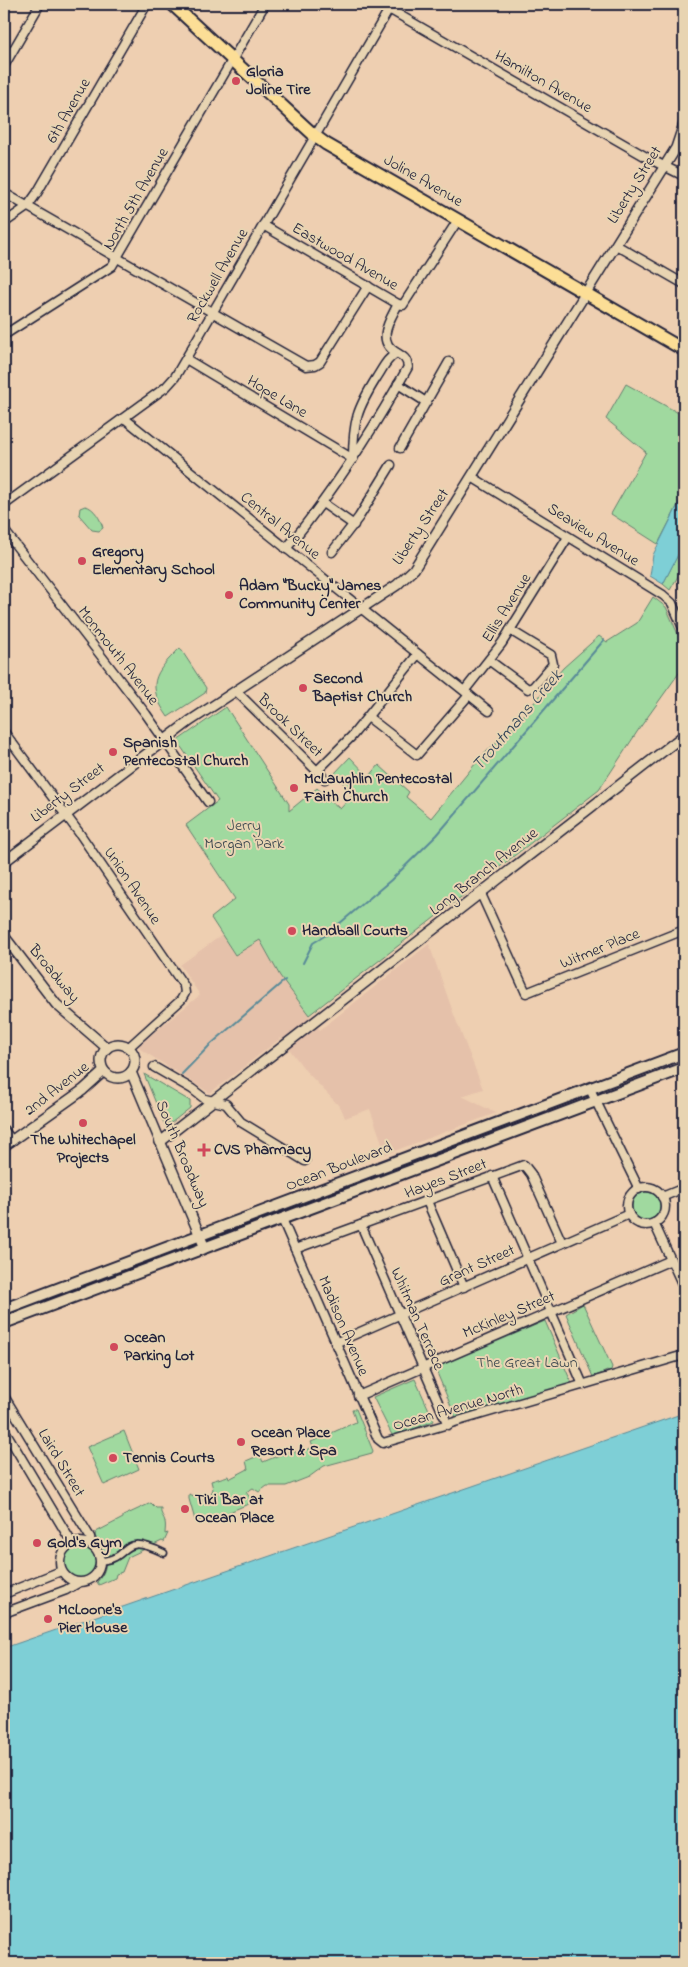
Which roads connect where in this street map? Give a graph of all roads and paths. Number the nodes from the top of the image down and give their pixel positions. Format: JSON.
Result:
{"nodes":[{"id":1,"x":40,"y":4,"type":"edge"},
{"id":2,"x":147,"y":4,"type":"edge"},
{"id":3,"x":172,"y":4,"type":"edge"},
{"id":4,"x":264,"y":4,"type":"edge"},
{"id":5,"x":390,"y":6,"type":"edge"},
{"id":6,"x":234,"y":60,"type":"junction"},
{"id":7,"x":4,"y":66,"type":"edge"},
{"id":8,"x":684,"y":124,"type":"edge"},
{"id":9,"x":314,"y":136,"type":"junction"},
{"id":10,"x":665,"y":166,"type":"junction"},
{"id":11,"x":684,"y":176,"type":"edge"},
{"id":12,"x":4,"y":193,"type":"edge"},
{"id":13,"x":27,"y":207,"type":"junction"},
{"id":14,"x":458,"y":220,"type":"junction"},
{"id":15,"x":4,"y":223,"type":"edge"},
{"id":16,"x":263,"y":225,"type":"junction"},
{"id":17,"x":616,"y":245,"type":"junction"},
{"id":18,"x":117,"y":259,"type":"junction"},
{"id":19,"x":684,"y":284,"type":"edge"},
{"id":20,"x":368,"y":286,"type":"junction"},
{"id":21,"x":585,"y":294,"type":"junction"},
{"id":22,"x":398,"y":304,"type":"junction"},
{"id":23,"x":212,"y":314,"type":"junction"},
{"id":24,"x":4,"y":335,"type":"edge"},
{"id":25,"x":684,"y":350,"type":"edge"},
{"id":26,"x":397,"y":353,"type":"junction"},
{"id":27,"x":186,"y":358,"type":"junction"},
{"id":28,"x":448,"y":362,"type":"dead end"},
{"id":29,"x":398,"y":384,"type":"junction"},
{"id":30,"x":426,"y":402,"type":"junction"},
{"id":31,"x":124,"y":418,"type":"junction"},
{"id":32,"x":400,"y":448,"type":"dead end"},
{"id":33,"x":353,"y":459,"type":"junction"},
{"id":34,"x":391,"y":465,"type":"dead end"},
{"id":35,"x":472,"y":477,"type":"junction"},
{"id":36,"x":324,"y":504,"type":"junction"},
{"id":37,"x":4,"y":505,"type":"edge"},
{"id":38,"x":354,"y":524,"type":"junction"},
{"id":39,"x":4,"y":530,"type":"edge"},
{"id":40,"x":568,"y":536,"type":"junction"},
{"id":41,"x":286,"y":549,"type":"junction"},
{"id":42,"x":332,"y":552,"type":"dead end"},
{"id":43,"x":361,"y":609,"type":"junction"},
{"id":44,"x":510,"y":630,"type":"junction"},
{"id":45,"x":684,"y":630,"type":"edge"},
{"id":46,"x":418,"y":654,"type":"junction"},
{"id":47,"x":490,"y":661,"type":"junction"},
{"id":48,"x":236,"y":691,"type":"junction"},
{"id":49,"x":467,"y":693,"type":"junction"},
{"id":50,"x":489,"y":711,"type":"dead end"},
{"id":51,"x":368,"y":717,"type":"junction"},
{"id":52,"x":4,"y":732,"type":"edge"},
{"id":53,"x":684,"y":735,"type":"edge"},
{"id":54,"x":164,"y":739,"type":"junction"},
{"id":55,"x":317,"y":771,"type":"junction"},
{"id":56,"x":325,"y":779,"type":"dead end"},
{"id":57,"x":208,"y":802,"type":"dead end"},
{"id":58,"x":66,"y":814,"type":"junction"},
{"id":59,"x":4,"y":862,"type":"edge"},
{"id":60,"x":481,"y":894,"type":"junction"},
{"id":61,"x":684,"y":930,"type":"edge"},
{"id":62,"x":4,"y":936,"type":"edge"},
{"id":63,"x":107,"y":1048,"type":"junction"},
{"id":64,"x":128,"y":1048,"type":"junction"},
{"id":65,"x":684,"y":1053,"type":"edge"},
{"id":66,"x":154,"y":1067,"type":"dead end"},
{"id":67,"x":684,"y":1068,"type":"edge"},
{"id":68,"x":104,"y":1071,"type":"junction"},
{"id":69,"x":131,"y":1072,"type":"junction"},
{"id":70,"x":590,"y":1088,"type":"junction"},
{"id":71,"x":213,"y":1101,"type":"junction"},
{"id":72,"x":596,"y":1102,"type":"junction"},
{"id":73,"x":4,"y":1130,"type":"edge"},
{"id":74,"x":160,"y":1142,"type":"junction"},
{"id":75,"x":8,"y":1144,"type":"edge"},
{"id":76,"x":305,"y":1161,"type":"dead end"},
{"id":77,"x":492,"y":1176,"type":"junction"},
{"id":78,"x":684,"y":1188,"type":"edge"},
{"id":79,"x":639,"y":1189,"type":"junction"},
{"id":80,"x":662,"y":1197,"type":"junction"},
{"id":81,"x":426,"y":1201,"type":"junction"},
{"id":82,"x":629,"y":1214,"type":"junction"},
{"id":83,"x":282,"y":1219,"type":"junction"},
{"id":84,"x":654,"y":1223,"type":"junction"},
{"id":85,"x":361,"y":1225,"type":"junction"},
{"id":86,"x":200,"y":1235,"type":"junction"},
{"id":87,"x":562,"y":1243,"type":"junction"},
{"id":88,"x":205,"y":1248,"type":"junction"},
{"id":89,"x":295,"y":1249,"type":"junction"},
{"id":90,"x":528,"y":1258,"type":"junction"},
{"id":91,"x":671,"y":1260,"type":"junction"},
{"id":92,"x":464,"y":1286,"type":"junction"},
{"id":93,"x":684,"y":1288,"type":"edge"},
{"id":94,"x":4,"y":1309,"type":"edge"},
{"id":95,"x":551,"y":1312,"type":"junction"},
{"id":96,"x":400,"y":1315,"type":"junction"},
{"id":97,"x":4,"y":1323,"type":"edge"},
{"id":98,"x":336,"y":1343,"type":"junction"},
{"id":99,"x":684,"y":1355,"type":"edge"},
{"id":100,"x":423,"y":1368,"type":"junction"},
{"id":101,"x":583,"y":1385,"type":"junction"},
{"id":102,"x":4,"y":1396,"type":"edge"},
{"id":103,"x":358,"y":1396,"type":"junction"},
{"id":104,"x":448,"y":1425,"type":"junction"},
{"id":105,"x":4,"y":1429,"type":"edge"},
{"id":106,"x":382,"y":1442,"type":"joint"},
{"id":107,"x":72,"y":1543,"type":"junction"},
{"id":108,"x":92,"y":1546,"type":"junction"},
{"id":109,"x":164,"y":1553,"type":"dead end"},
{"id":110,"x":100,"y":1561,"type":"junction"},
{"id":111,"x":61,"y":1571,"type":"junction"},
{"id":112,"x":78,"y":1583,"type":"junction"},
{"id":113,"x":4,"y":1594,"type":"edge"},
{"id":114,"x":4,"y":1613,"type":"edge"}],
"edges":[{"from":1,"to":7,"type":"street"},
{"from":2,"to":13,"type":"street","name":"6th Avenue"},
{"from":3,"to":6,"type":"main road","name":"Joline Avenue"},
{"from":4,"to":6,"type":"street","name":"North 5th Avenue"},
{"from":5,"to":9,"type":"street","name":"Rockwell Avenue"},
{"from":5,"to":10,"type":"street","name":"Hamilton Avenue"},
{"from":6,"to":9,"type":"main road","name":"Joline Avenue"},
{"from":6,"to":18,"type":"street","name":"North 5th Avenue"},
{"from":8,"to":10,"type":"street","name":"Liberty Street"},
{"from":9,"to":14,"type":"main road","name":"Joline Avenue"},
{"from":9,"to":16,"type":"street","name":"Rockwell Avenue"},
{"from":10,"to":11,"type":"street","name":"Hamilton Avenue"},
{"from":10,"to":17,"type":"street","name":"Liberty Street"},
{"from":12,"to":13,"type":"street"},
{"from":13,"to":15,"type":"street","name":"6th Avenue"},
{"from":13,"to":18,"type":"street"},
{"from":14,"to":21,"type":"main road","name":"Joline Avenue"},
{"from":14,"to":22,"type":"street","name":"Eastwood Avenue"},
{"from":16,"to":20,"type":"street","name":"Eastwood Avenue"},
{"from":16,"to":23,"type":"street","name":"Rockwell Avenue"},
{"from":17,"to":19,"type":"street"},
{"from":17,"to":21,"type":"street","name":"Liberty Street"},
{"from":18,"to":23,"type":"street"},
{"from":18,"to":24,"type":"street","name":"North 5th Avenue"},
{"from":20,"to":22,"type":"street","name":"Eastwood Avenue"},
{"from":20,"to":23,"type":"street"},
{"from":21,"to":25,"type":"main road","name":"Joline Avenue"},
{"from":21,"to":35,"type":"street","name":"Liberty Street"},
{"from":22,"to":26,"type":"street"},
{"from":23,"to":27,"type":"street","name":"Rockwell Avenue"},
{"from":26,"to":29,"type":"street"},
{"from":26,"to":33,"type":"street"},
{"from":27,"to":31,"type":"street","name":"Rockwell Avenue"},
{"from":27,"to":33,"type":"street","name":"Hope Lane"},
{"from":28,"to":30,"type":"street"},
{"from":29,"to":30,"type":"street"},
{"from":29,"to":33,"type":"street"},
{"from":30,"to":32,"type":"street"},
{"from":31,"to":37,"type":"street","name":"Rockwell Avenue"},
{"from":31,"to":41,"type":"street","name":"Central Avenue"},
{"from":33,"to":36,"type":"street"},
{"from":34,"to":38,"type":"street"},
{"from":35,"to":40,"type":"street","name":"Seaview Avenue"},
{"from":35,"to":43,"type":"street","name":"Liberty Street"},
{"from":36,"to":38,"type":"street"},
{"from":36,"to":41,"type":"street"},
{"from":38,"to":42,"type":"street"},
{"from":39,"to":54,"type":"street","name":"Monmouth Avenue"},
{"from":40,"to":44,"type":"street","name":"Ellis Avenue"},
{"from":40,"to":45,"type":"street","name":"Seaview Avenue"},
{"from":41,"to":43,"type":"street","name":"Central Avenue"},
{"from":43,"to":46,"type":"street","name":"Central Avenue"},
{"from":43,"to":48,"type":"street","name":"Liberty Street"},
{"from":44,"to":47,"type":"street","name":"Ellis Avenue"},
{"from":44,"to":47,"type":"street"},
{"from":46,"to":49,"type":"street","name":"Central Avenue"},
{"from":46,"to":51,"type":"street"},
{"from":47,"to":49,"type":"street","name":"Ellis Avenue"},
{"from":48,"to":54,"type":"street","name":"Liberty Street"},
{"from":48,"to":55,"type":"street","name":"Brook Street"},
{"from":49,"to":50,"type":"street","name":"Central Avenue"},
{"from":49,"to":51,"type":"street","name":"Ellis Avenue"},
{"from":51,"to":55,"type":"street"},
{"from":52,"to":58,"type":"street","name":"Union Avenue"},
{"from":53,"to":60,"type":"street","name":"Long Branch Avenue"},
{"from":54,"to":57,"type":"street","name":"Monmouth Avenue"},
{"from":54,"to":58,"type":"street","name":"Liberty Street"},
{"from":55,"to":56,"type":"street","name":"Brook Street"},
{"from":58,"to":59,"type":"street","name":"Liberty Street"},
{"from":58,"to":64,"type":"street","name":"Union Avenue"},
{"from":60,"to":61,"type":"street","name":"Witmer Place"},
{"from":60,"to":71,"type":"street","name":"Long Branch Avenue"},
{"from":62,"to":63,"type":"street","name":"Broadway"},
{"from":63,"to":64,"type":"street"},
{"from":63,"to":68,"type":"street"},
{"from":64,"to":69,"type":"street"},
{"from":65,"to":70,"type":"main road","name":"Ocean Boulevard"},
{"from":66,"to":71,"type":"street"},
{"from":67,"to":72,"type":"main road","name":"Ocean Boulevard"},
{"from":68,"to":69,"type":"street"},
{"from":68,"to":75,"type":"street","name":"2nd Avenue"},
{"from":69,"to":74,"type":"street","name":"South Broadway"},
{"from":70,"to":72,"type":"street"},
{"from":70,"to":86,"type":"main road","name":"Ocean Boulevard"},
{"from":71,"to":74,"type":"street","name":"Long Branch Avenue"},
{"from":71,"to":76,"type":"street"},
{"from":72,"to":79,"type":"street"},
{"from":72,"to":83,"type":"main road","name":"Ocean Boulevard"},
{"from":73,"to":75,"type":"street"},
{"from":74,"to":86,"type":"street","name":"South Broadway"},
{"from":77,"to":81,"type":"street","name":"Hayes Street"},
{"from":77,"to":87,"type":"street","name":"Hayes Street"},
{"from":77,"to":90,"type":"street"},
{"from":78,"to":80,"type":"street"},
{"from":79,"to":80,"type":"street"},
{"from":79,"to":82,"type":"street"},
{"from":80,"to":84,"type":"street"},
{"from":81,"to":85,"type":"street","name":"Hayes Street"},
{"from":81,"to":92,"type":"street"},
{"from":82,"to":84,"type":"street"},
{"from":82,"to":87,"type":"street","name":"Grant Street"},
{"from":83,"to":88,"type":"main road","name":"Ocean Boulevard"},
{"from":83,"to":89,"type":"street","name":"Madison Avenue"},
{"from":84,"to":91,"type":"street"},
{"from":85,"to":89,"type":"street","name":"Hayes Street"},
{"from":85,"to":96,"type":"street","name":"Whitman Terrace"},
{"from":86,"to":88,"type":"street","name":"South Broadway"},
{"from":86,"to":94,"type":"main road","name":"Ocean Boulevard"},
{"from":87,"to":90,"type":"street","name":"Grant Street"},
{"from":88,"to":97,"type":"main road","name":"Ocean Boulevard"},
{"from":89,"to":98,"type":"street","name":"Madison Avenue"},
{"from":90,"to":92,"type":"street","name":"Grant Street"},
{"from":90,"to":95,"type":"street"},
{"from":91,"to":93,"type":"street"},
{"from":91,"to":95,"type":"street","name":"McKinley Street"},
{"from":92,"to":96,"type":"street","name":"Grant Street"},
{"from":95,"to":100,"type":"street","name":"McKinley Street"},
{"from":95,"to":101,"type":"street"},
{"from":96,"to":98,"type":"street","name":"Grant Street"},
{"from":96,"to":100,"type":"street","name":"Whitman Terrace"},
{"from":98,"to":103,"type":"street","name":"Madison Avenue"},
{"from":99,"to":101,"type":"street","name":"Ocean Avenue North"},
{"from":100,"to":103,"type":"street","name":"McKinley Street"},
{"from":100,"to":104,"type":"street","name":"Whitman Terrace"},
{"from":101,"to":104,"type":"street","name":"Ocean Avenue North"},
{"from":102,"to":108,"type":"street","name":"Laird Street"},
{"from":103,"to":106,"type":"street","name":"Madison Avenue"},
{"from":104,"to":106,"type":"street","name":"Ocean Avenue North"},
{"from":105,"to":107,"type":"street","name":"Laird Street"},
{"from":107,"to":108,"type":"street"},
{"from":107,"to":111,"type":"street"},
{"from":108,"to":110,"type":"street"},
{"from":109,"to":110,"type":"street"},
{"from":110,"to":112,"type":"street"},
{"from":111,"to":112,"type":"street"},
{"from":111,"to":113,"type":"street"},
{"from":112,"to":114,"type":"street"}]}
